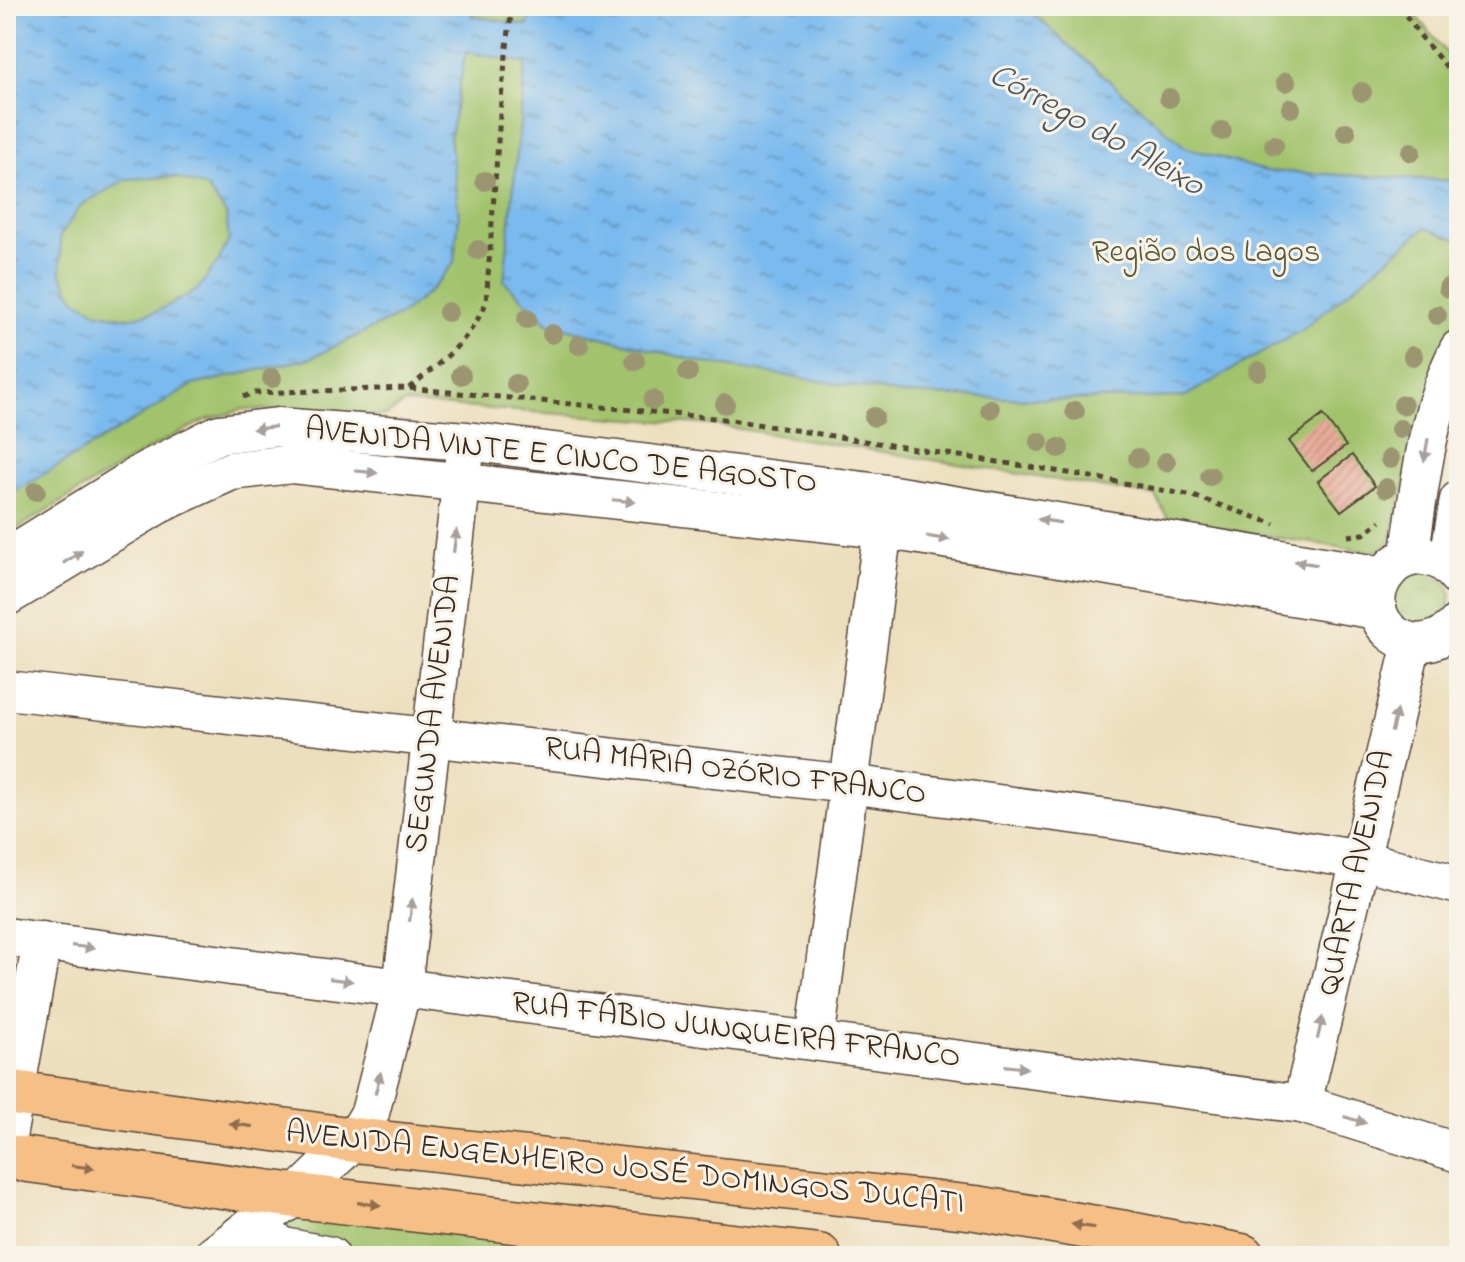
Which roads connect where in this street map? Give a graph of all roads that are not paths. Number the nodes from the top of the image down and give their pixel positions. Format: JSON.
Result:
{"nodes":[{"id":1,"x":1456,"y":336,"type":"edge"},
{"id":2,"x":467,"y":441,"type":"junction"},
{"id":3,"x":462,"y":483,"type":"junction"},
{"id":4,"x":1459,"y":500,"type":"edge"},
{"id":5,"x":885,"y":512,"type":"junction"},
{"id":6,"x":6,"y":558,"type":"edge"},
{"id":7,"x":1454,"y":571,"type":"edge"},
{"id":8,"x":1390,"y":581,"type":"junction"},
{"id":9,"x":6,"y":597,"type":"edge"},
{"id":10,"x":1459,"y":622,"type":"edge"},
{"id":11,"x":1412,"y":643,"type":"junction"},
{"id":12,"x":6,"y":690,"type":"edge"},
{"id":13,"x":432,"y":737,"type":"junction"},
{"id":14,"x":849,"y":784,"type":"junction"},
{"id":15,"x":1361,"y":860,"type":"junction"},
{"id":16,"x":1459,"y":885,"type":"edge"},
{"id":17,"x":24,"y":939,"type":"edge"},
{"id":18,"x":402,"y":988,"type":"junction"},
{"id":19,"x":815,"y":1041,"type":"junction"},
{"id":20,"x":11,"y":1093,"type":"edge"},
{"id":21,"x":1302,"y":1104,"type":"junction"},
{"id":22,"x":354,"y":1140,"type":"junction"},
{"id":23,"x":6,"y":1143,"type":"edge"},
{"id":24,"x":1459,"y":1153,"type":"edge"},
{"id":25,"x":6,"y":1157,"type":"edge"},
{"id":26,"x":296,"y":1196,"type":"junction"},
{"id":27,"x":250,"y":1227,"type":"junction"},
{"id":28,"x":213,"y":1256,"type":"edge"},
{"id":29,"x":330,"y":1256,"type":"edge"},
{"id":30,"x":819,"y":1256,"type":"edge"},
{"id":31,"x":1242,"y":1256,"type":"edge"}],
"edges":[{"from":1,"to":8,"type":"street","one_way":true},
{"from":2,"to":3,"type":"street","name":"SEGUNDA AVENIDA"},
{"from":2,"to":5,"type":"street","name":"AVENIDA VINTE E CINCO DE AGOSTO"},
{"from":2,"to":6,"type":"street","name":"AVENIDA VINTE E CINCO DE AGOSTO","one_way":true},
{"from":3,"to":5,"type":"street","name":"AVENIDA VINTE E CINCO DE AGOSTO","one_way":true},
{"from":9,"to":3,"type":"street","name":"AVENIDA VINTE E CINCO DE AGOSTO","one_way":true},
{"from":13,"to":3,"type":"street","name":"SEGUNDA AVENIDA","one_way":true},
{"from":4,"to":7,"type":"street"},
{"from":5,"to":8,"type":"street","name":"AVENIDA VINTE E CINCO DE AGOSTO"},
{"from":5,"to":14,"type":"street"},
{"from":7,"to":8,"type":"street","name":"AVENIDA VINTE E CINCO DE AGOSTO"},
{"from":8,"to":11,"type":"street"},
{"from":10,"to":11,"type":"street"},
{"from":15,"to":11,"type":"street","name":"QUARTA AVENIDA","one_way":true},
{"from":12,"to":13,"type":"street","name":"RUA MARIA OZÓRIO FRANCO"},
{"from":13,"to":14,"type":"street","name":"RUA MARIA OZÓRIO FRANCO"},
{"from":18,"to":13,"type":"street","name":"SEGUNDA AVENIDA","one_way":true},
{"from":14,"to":15,"type":"street","name":"RUA MARIA OZÓRIO FRANCO"},
{"from":14,"to":19,"type":"street"},
{"from":15,"to":16,"type":"street","name":"RUA MARIA OZÓRIO FRANCO"},
{"from":21,"to":15,"type":"street","name":"QUARTA AVENIDA","one_way":true},
{"from":17,"to":18,"type":"street","name":"RUA FÁBIO JUNQUEIRA FRANCO","one_way":true},
{"from":17,"to":20,"type":"street"},
{"from":18,"to":19,"type":"street","name":"RUA FÁBIO JUNQUEIRA FRANCO"},
{"from":22,"to":18,"type":"street","name":"SEGUNDA AVENIDA","one_way":true},
{"from":19,"to":21,"type":"street","name":"RUA FÁBIO JUNQUEIRA FRANCO","one_way":true},
{"from":22,"to":20,"type":"main road","name":"AVENIDA ENGENHEIRO JOSÉ DOMINGOS DUCATI","one_way":true},
{"from":20,"to":23,"type":"street"},
{"from":21,"to":24,"type":"street","name":"RUA FÁBIO JUNQUEIRA FRANCO","one_way":true},
{"from":22,"to":26,"type":"street","name":"SEGUNDA AVENIDA"},
{"from":31,"to":22,"type":"main road","name":"AVENIDA ENGENHEIRO JOSÉ DOMINGOS DUCATI","one_way":true},
{"from":25,"to":26,"type":"main road","name":"AVENIDA ENGENHEIRO JOSÉ DOMINGOS DUCATI","one_way":true},
{"from":26,"to":27,"type":"street","name":"SEGUNDA AVENIDA"},
{"from":26,"to":30,"type":"main road","name":"AVENIDA ENGENHEIRO JOSÉ DOMINGOS DUCATI","one_way":true},
{"from":27,"to":28,"type":"street","name":"SEGUNDA AVENIDA"},
{"from":27,"to":29,"type":"street"}]}
